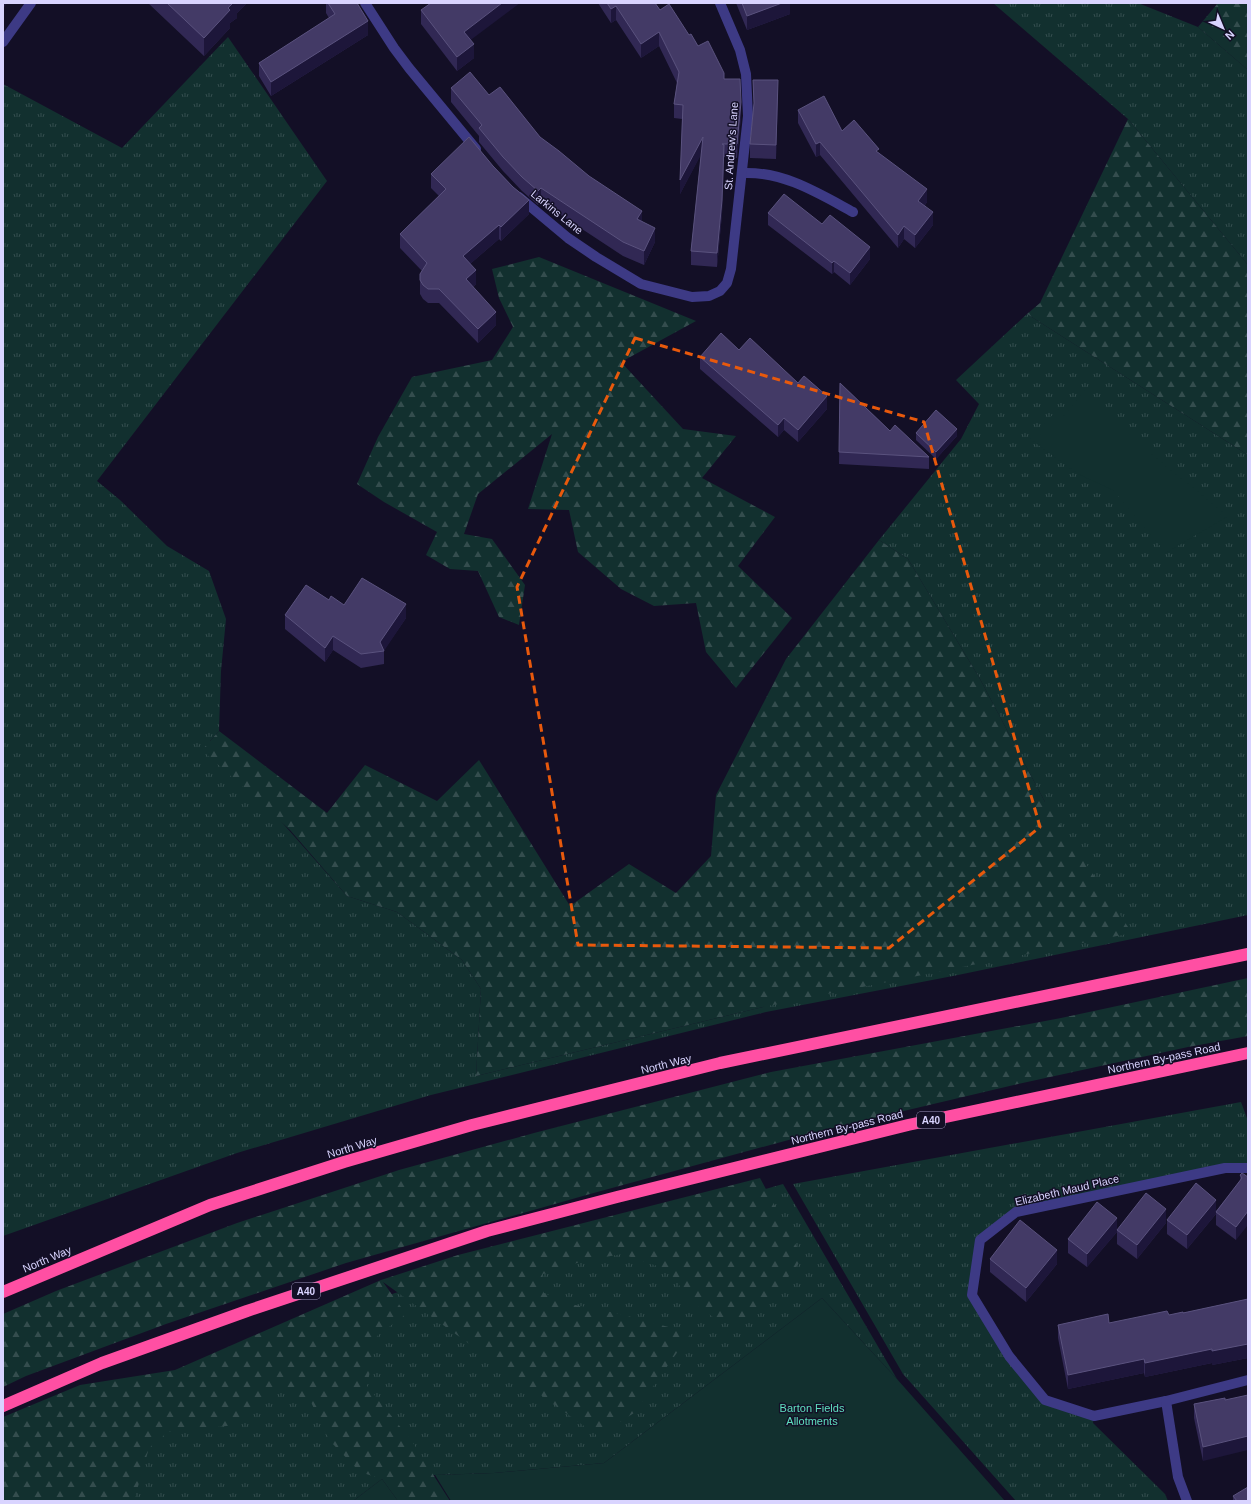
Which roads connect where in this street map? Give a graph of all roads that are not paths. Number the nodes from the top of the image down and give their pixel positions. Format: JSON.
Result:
{"nodes":[{"id":1,"x":31,"y":3,"type":"edge"},
{"id":2,"x":365,"y":3,"type":"edge"},
{"id":3,"x":720,"y":3,"type":"edge"},
{"id":4,"x":3,"y":42,"type":"edge"},
{"id":5,"x":482,"y":157,"type":"edge"},
{"id":6,"x":742,"y":173,"type":"junction"},
{"id":7,"x":513,"y":191,"type":"edge"},
{"id":8,"x":853,"y":212,"type":"dead end"},
{"id":9,"x":720,"y":291,"type":"joint"},
{"id":10,"x":1248,"y":954,"type":"edge"},
{"id":11,"x":1248,"y":1053,"type":"edge"},
{"id":12,"x":1248,"y":1168,"type":"edge"},
{"id":13,"x":3,"y":1292,"type":"edge"},
{"id":14,"x":1248,"y":1380,"type":"edge"},
{"id":15,"x":1166,"y":1401,"type":"junction"},
{"id":16,"x":3,"y":1406,"type":"edge"},
{"id":17,"x":1187,"y":1501,"type":"edge"}],
"edges":[{"from":1,"to":4,"type":"street"},
{"from":2,"to":5,"type":"street"},
{"from":3,"to":6,"type":"street","name":"St. Andrew's Lane"},
{"from":6,"to":8,"type":"street"},
{"from":6,"to":9,"type":"street","name":"St. Andrew's Lane"},
{"from":7,"to":9,"type":"street","name":"Larkins Lane"},
{"from":10,"to":13,"type":"highway","name":"North Way"},
{"from":11,"to":16,"type":"highway","name":"Northern By-pass Road","number":"A40"},
{"from":12,"to":15,"type":"street","name":"Elizabeth Maud Place"},
{"from":14,"to":15,"type":"street","name":"Elizabeth Maud Place"},
{"from":15,"to":17,"type":"street"}]}
